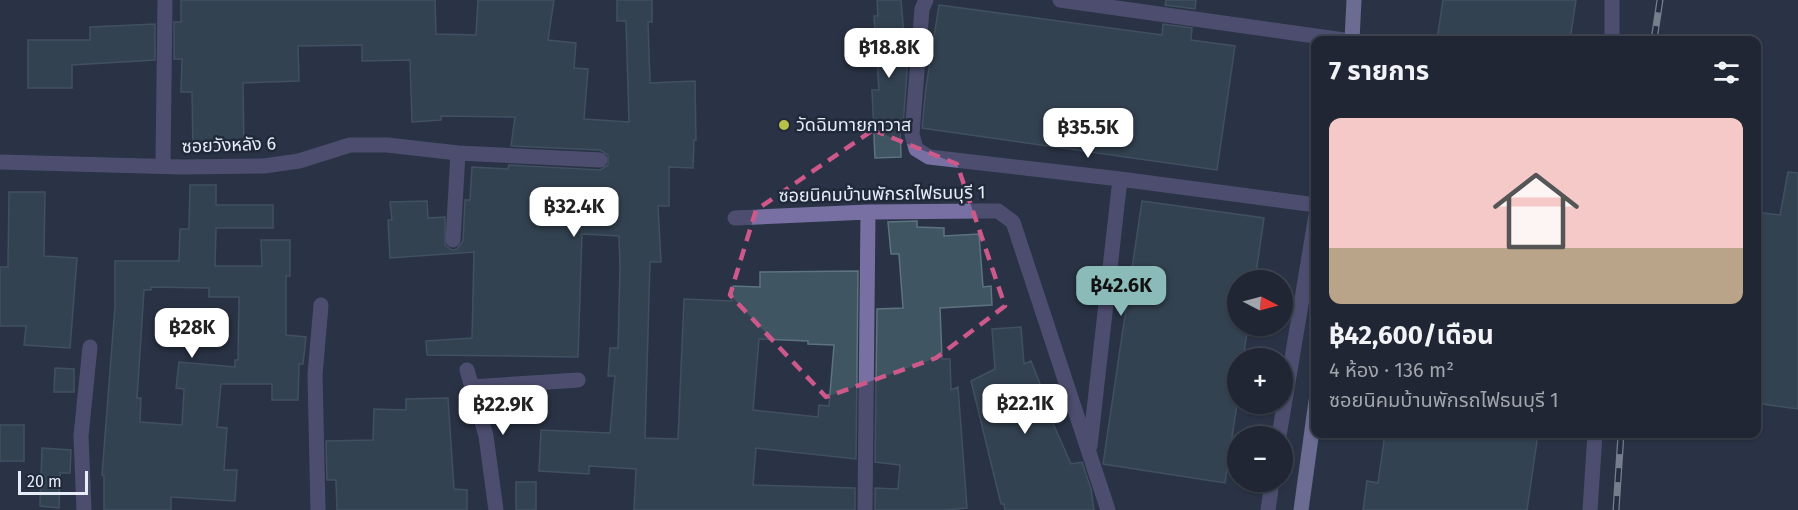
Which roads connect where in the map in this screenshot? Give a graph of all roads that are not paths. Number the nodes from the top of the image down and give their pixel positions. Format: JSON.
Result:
{"nodes":[{"id":1,"x":165,"y":0,"type":"edge"},
{"id":2,"x":926,"y":0,"type":"edge"},
{"id":3,"x":1060,"y":0,"type":"edge"},
{"id":4,"x":1352,"y":0,"type":"edge"},
{"id":5,"x":1612,"y":0,"type":"edge"},
{"id":6,"x":1316,"y":36,"type":"edge"},
{"id":7,"x":1345,"y":36,"type":"edge"},
{"id":8,"x":1352,"y":36,"type":"edge"},
{"id":9,"x":1612,"y":36,"type":"edge"},
{"id":10,"x":458,"y":153,"type":"junction"},
{"id":11,"x":600,"y":160,"type":"dead end"},
{"id":12,"x":0,"y":162,"type":"edge"},
{"id":13,"x":164,"y":166,"type":"junction"},
{"id":14,"x":1120,"y":179,"type":"junction"},
{"id":15,"x":1311,"y":204,"type":"edge"},
{"id":16,"x":868,"y":212,"type":"junction"},
{"id":17,"x":735,"y":218,"type":"dead end"},
{"id":18,"x":453,"y":240,"type":"dead end"},
{"id":19,"x":1311,"y":245,"type":"edge"},
{"id":20,"x":321,"y":305,"type":"dead end"},
{"id":21,"x":90,"y":346,"type":"dead end"},
{"id":22,"x":467,"y":370,"type":"dead end"},
{"id":23,"x":578,"y":380,"type":"dead end"},
{"id":24,"x":472,"y":387,"type":"junction"},
{"id":25,"x":1281,"y":426,"type":"edge"},
{"id":26,"x":1311,"y":437,"type":"edge"},
{"id":27,"x":1595,"y":438,"type":"edge"},
{"id":28,"x":1089,"y":452,"type":"junction"},
{"id":29,"x":1271,"y":492,"type":"edge"},
{"id":30,"x":84,"y":510,"type":"edge"},
{"id":31,"x":318,"y":510,"type":"edge"},
{"id":32,"x":496,"y":510,"type":"edge"},
{"id":33,"x":865,"y":510,"type":"edge"},
{"id":34,"x":1108,"y":510,"type":"edge"},
{"id":35,"x":1268,"y":510,"type":"edge"},
{"id":36,"x":1301,"y":510,"type":"edge"},
{"id":37,"x":1590,"y":510,"type":"edge"}],
"edges":[{"from":1,"to":13,"type":"street"},
{"from":2,"to":14,"type":"street"},
{"from":3,"to":6,"type":"street"},
{"from":4,"to":7,"type":"street"},
{"from":4,"to":8,"type":"main road"},
{"from":5,"to":9,"type":"street"},
{"from":10,"to":11,"type":"street","name":"ซอยวังหลัง 6"},
{"from":10,"to":13,"type":"street","name":"ซอยวังหลัง 6"},
{"from":10,"to":18,"type":"street"},
{"from":12,"to":13,"type":"street","name":"ซอยวังหลัง 6"},
{"from":14,"to":15,"type":"street"},
{"from":14,"to":28,"type":"street"},
{"from":16,"to":17,"type":"street","name":"ซอยนิคมบ้านพักรถไฟธนบุรี 1"},
{"from":16,"to":28,"type":"street","name":"ซอยนิคมบ้านพักรถไฟธนบุรี 1"},
{"from":16,"to":33,"type":"street"},
{"from":19,"to":25,"type":"street"},
{"from":20,"to":31,"type":"street"},
{"from":21,"to":30,"type":"street"},
{"from":22,"to":24,"type":"street"},
{"from":23,"to":24,"type":"street"},
{"from":24,"to":32,"type":"street"},
{"from":26,"to":36,"type":"main road"},
{"from":27,"to":37,"type":"street"},
{"from":28,"to":34,"type":"street","name":"ซอยนิคมบ้านพักรถไฟธนบุรี 1"},
{"from":29,"to":35,"type":"street"}]}
